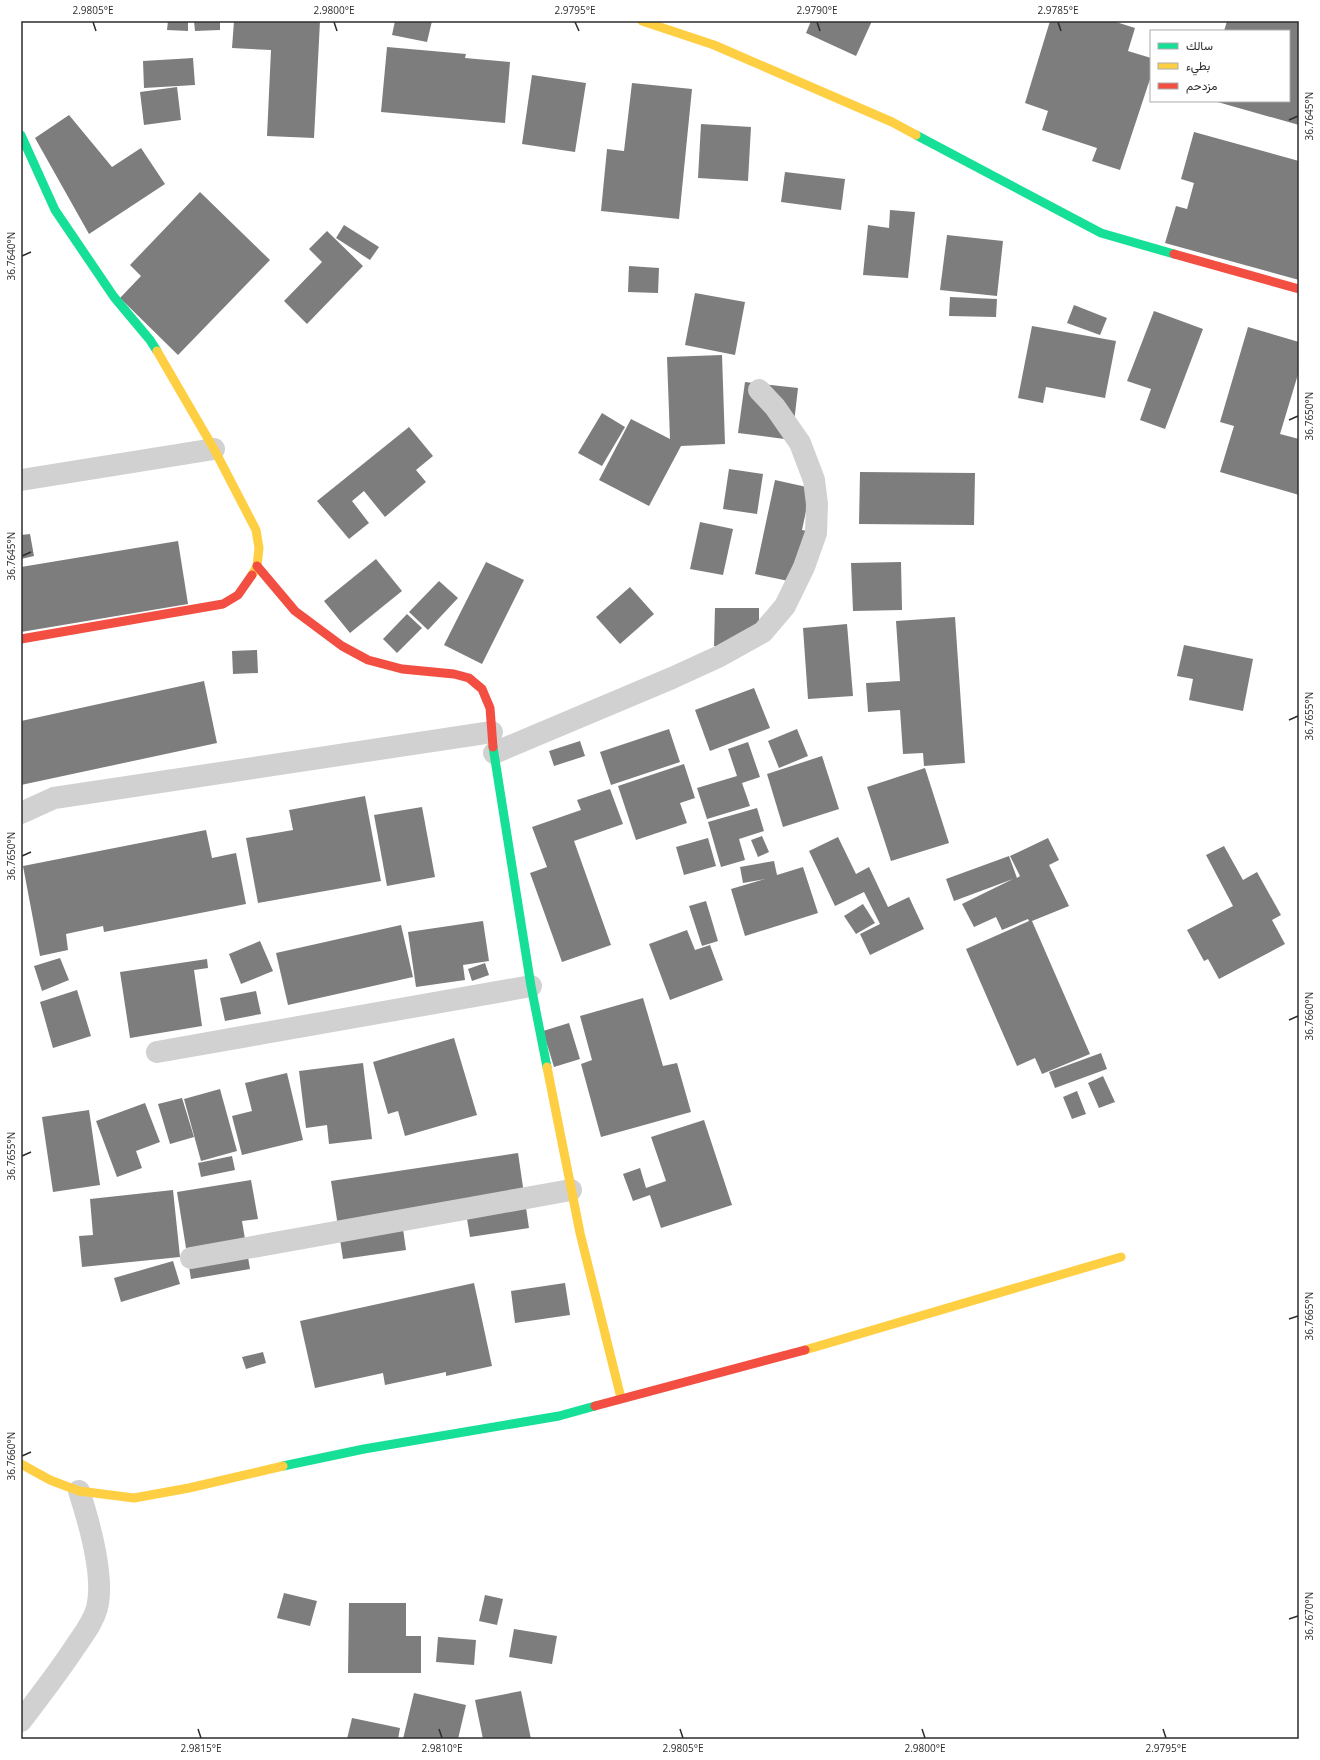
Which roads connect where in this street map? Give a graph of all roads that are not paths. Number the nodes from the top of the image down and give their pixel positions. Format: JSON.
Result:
{"nodes":[{"id":1,"x":642,"y":21,"type":"edge"},
{"id":2,"x":21,"y":135,"type":"edge"},
{"id":3,"x":27,"y":159,"type":"edge"},
{"id":4,"x":1299,"y":290,"type":"edge"},
{"id":5,"x":759,"y":390,"type":"dead end"},
{"id":6,"x":214,"y":449,"type":"junction"},
{"id":7,"x":21,"y":480,"type":"edge"},
{"id":8,"x":257,"y":566,"type":"junction"},
{"id":9,"x":21,"y":639,"type":"edge"},
{"id":10,"x":492,"y":732,"type":"junction"},
{"id":11,"x":494,"y":753,"type":"junction"},
{"id":12,"x":21,"y":813,"type":"edge"},
{"id":13,"x":531,"y":986,"type":"junction"},
{"id":14,"x":157,"y":1052,"type":"dead end"},
{"id":15,"x":571,"y":1190,"type":"junction"},
{"id":16,"x":1121,"y":1257,"type":"dead end"},
{"id":17,"x":191,"y":1258,"type":"dead end"},
{"id":18,"x":621,"y":1398,"type":"junction"},
{"id":19,"x":21,"y":1464,"type":"edge"},
{"id":20,"x":79,"y":1491,"type":"junction"},
{"id":21,"x":21,"y":1721,"type":"edge"}],
"edges":[{"from":1,"to":4,"type":"street"},
{"from":2,"to":3,"type":"street"},
{"from":3,"to":6,"type":"street"},
{"from":5,"to":11,"type":"street"},
{"from":6,"to":7,"type":"street"},
{"from":6,"to":8,"type":"street"},
{"from":8,"to":9,"type":"street"},
{"from":8,"to":10,"type":"street"},
{"from":10,"to":11,"type":"street"},
{"from":10,"to":12,"type":"street"},
{"from":11,"to":13,"type":"street"},
{"from":13,"to":14,"type":"street"},
{"from":13,"to":15,"type":"street"},
{"from":15,"to":17,"type":"street"},
{"from":15,"to":18,"type":"street"},
{"from":16,"to":18,"type":"street"},
{"from":18,"to":20,"type":"street"},
{"from":19,"to":20,"type":"street"},
{"from":20,"to":21,"type":"street"}]}
